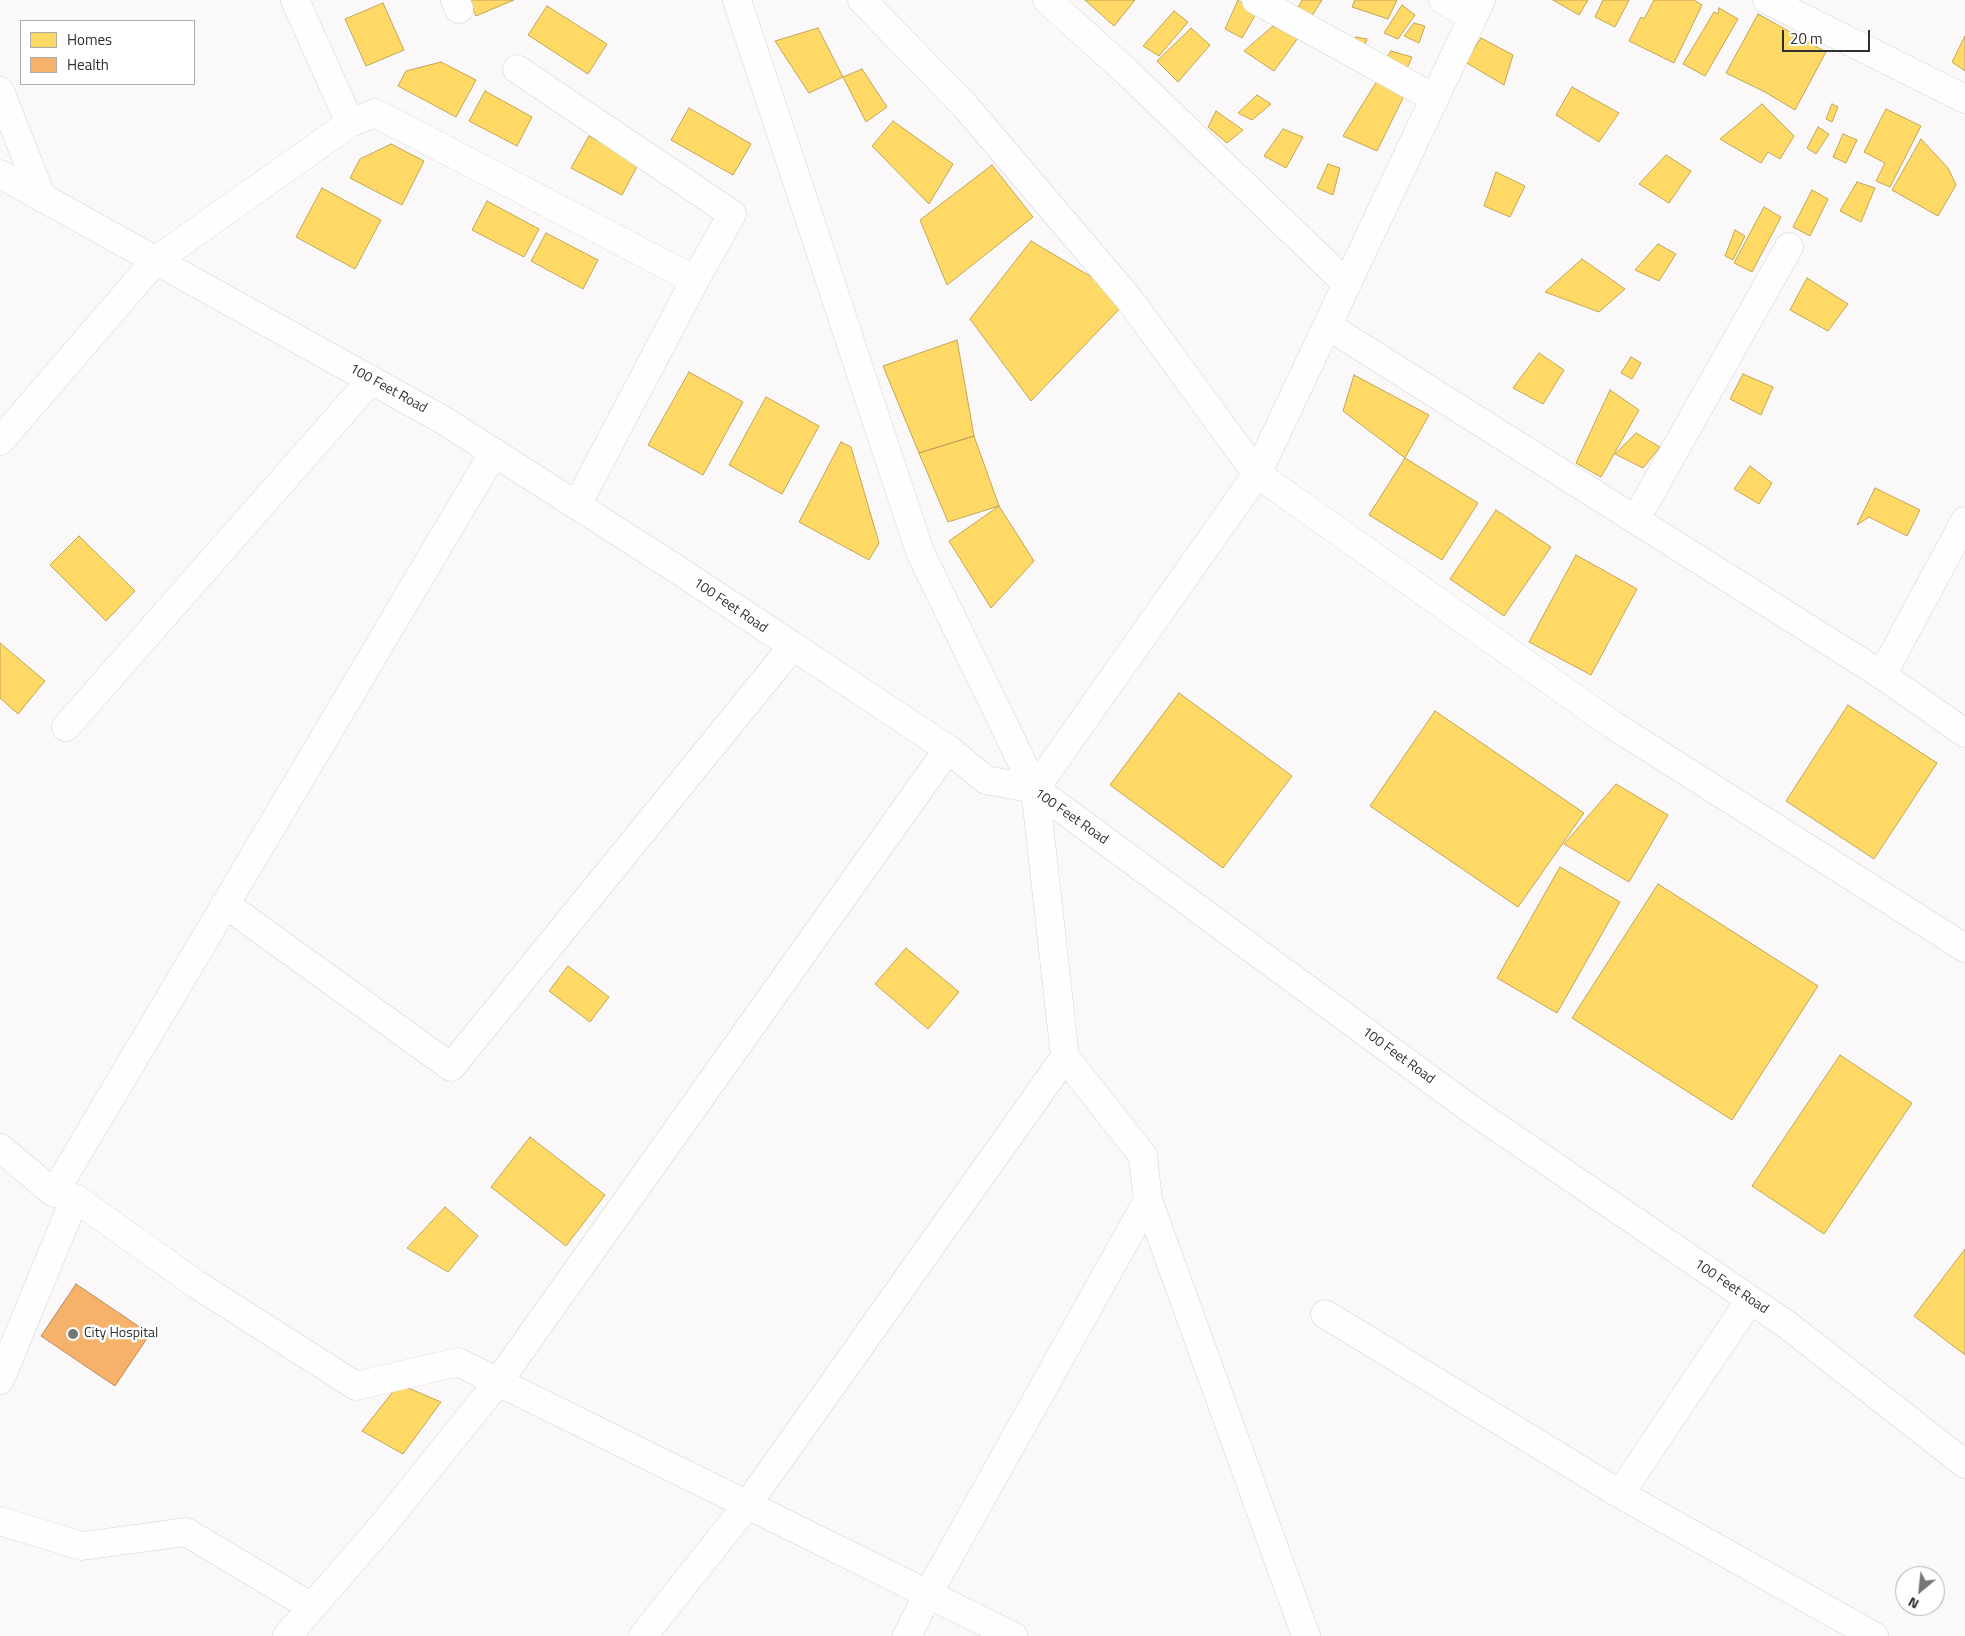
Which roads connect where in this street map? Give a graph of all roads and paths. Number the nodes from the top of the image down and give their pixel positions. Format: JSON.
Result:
{"nodes":[{"id":1,"x":295,"y":0,"type":"edge"},
{"id":2,"x":737,"y":0,"type":"edge"},
{"id":3,"x":862,"y":0,"type":"edge"},
{"id":4,"x":1047,"y":0,"type":"edge"},
{"id":5,"x":1256,"y":0,"type":"edge"},
{"id":6,"x":1443,"y":0,"type":"edge"},
{"id":7,"x":1767,"y":0,"type":"edge"},
{"id":8,"x":1477,"y":8,"type":"edge"},
{"id":9,"x":517,"y":68,"type":"dead end"},
{"id":10,"x":0,"y":91,"type":"edge"},
{"id":11,"x":1434,"y":98,"type":"junction"},
{"id":12,"x":1965,"y":99,"type":"edge"},
{"id":13,"x":350,"y":123,"type":"junction"},
{"id":14,"x":0,"y":174,"type":"edge"},
{"id":15,"x":42,"y":198,"type":"junction"},
{"id":16,"x":1789,"y":247,"type":"dead end"},
{"id":17,"x":155,"y":261,"type":"junction"},
{"id":18,"x":695,"y":280,"type":"junction"},
{"id":19,"x":1347,"y":284,"type":"junction"},
{"id":20,"x":1328,"y":326,"type":"junction"},
{"id":21,"x":371,"y":380,"type":"junction"},
{"id":22,"x":0,"y":441,"type":"edge"},
{"id":23,"x":494,"y":452,"type":"junction"},
{"id":24,"x":1257,"y":474,"type":"junction"},
{"id":25,"x":577,"y":505,"type":"junction"},
{"id":26,"x":1636,"y":519,"type":"junction"},
{"id":27,"x":1965,"y":520,"type":"edge"},
{"id":28,"x":792,"y":647,"type":"junction"},
{"id":29,"x":1882,"y":675,"type":"junction"},
{"id":30,"x":66,"y":727,"type":"dead end"},
{"id":31,"x":1965,"y":733,"type":"edge"},
{"id":32,"x":948,"y":749,"type":"junction"},
{"id":33,"x":1035,"y":789,"type":"junction"},
{"id":34,"x":225,"y":904,"type":"junction"},
{"id":35,"x":1965,"y":948,"type":"edge"},
{"id":36,"x":1064,"y":1057,"type":"junction"},
{"id":37,"x":0,"y":1148,"type":"edge"},
{"id":38,"x":65,"y":1195,"type":"junction"},
{"id":39,"x":1148,"y":1200,"type":"junction"},
{"id":40,"x":1750,"y":1300,"type":"junction"},
{"id":41,"x":1325,"y":1314,"type":"dead end"},
{"id":42,"x":0,"y":1380,"type":"edge"},
{"id":43,"x":498,"y":1382,"type":"junction"},
{"id":44,"x":1965,"y":1464,"type":"edge"},
{"id":45,"x":1620,"y":1494,"type":"junction"},
{"id":46,"x":747,"y":1505,"type":"junction"},
{"id":47,"x":0,"y":1521,"type":"edge"},
{"id":48,"x":928,"y":1594,"type":"junction"},
{"id":49,"x":310,"y":1606,"type":"junction"},
{"id":50,"x":287,"y":1636,"type":"edge"},
{"id":51,"x":643,"y":1636,"type":"edge"},
{"id":52,"x":907,"y":1636,"type":"edge"},
{"id":53,"x":1013,"y":1636,"type":"edge"},
{"id":54,"x":1306,"y":1636,"type":"edge"},
{"id":55,"x":1874,"y":1636,"type":"edge"}],
"edges":[{"from":1,"to":13,"type":"street"},
{"from":2,"to":33,"type":"street"},
{"from":3,"to":24,"type":"street"},
{"from":4,"to":19,"type":"street"},
{"from":5,"to":11,"type":"street"},
{"from":6,"to":8,"type":"street"},
{"from":7,"to":12,"type":"street"},
{"from":8,"to":11,"type":"street"},
{"from":9,"to":18,"type":"street"},
{"from":10,"to":15,"type":"street"},
{"from":11,"to":19,"type":"street"},
{"from":13,"to":17,"type":"street"},
{"from":13,"to":18,"type":"street"},
{"from":14,"to":15,"type":"street","name":"100 Feet Road"},
{"from":15,"to":17,"type":"street","name":"100 Feet Road"},
{"from":16,"to":26,"type":"street"},
{"from":17,"to":21,"type":"street","name":"100 Feet Road"},
{"from":17,"to":22,"type":"street"},
{"from":18,"to":25,"type":"street"},
{"from":19,"to":20,"type":"street"},
{"from":20,"to":24,"type":"street"},
{"from":20,"to":26,"type":"street"},
{"from":21,"to":23,"type":"street","name":"100 Feet Road"},
{"from":21,"to":30,"type":"street"},
{"from":23,"to":25,"type":"street","name":"100 Feet Road"},
{"from":23,"to":34,"type":"street"},
{"from":24,"to":33,"type":"street"},
{"from":24,"to":35,"type":"street"},
{"from":25,"to":28,"type":"street","name":"100 Feet Road"},
{"from":26,"to":29,"type":"street"},
{"from":27,"to":29,"type":"street"},
{"from":28,"to":32,"type":"street","name":"100 Feet Road"},
{"from":28,"to":34,"type":"street"},
{"from":29,"to":31,"type":"street"},
{"from":32,"to":33,"type":"street","name":"100 Feet Road"},
{"from":32,"to":43,"type":"street"},
{"from":33,"to":36,"type":"street"},
{"from":33,"to":40,"type":"street","name":"100 Feet Road"},
{"from":34,"to":38,"type":"street"},
{"from":36,"to":39,"type":"street"},
{"from":36,"to":46,"type":"street"},
{"from":37,"to":38,"type":"street"},
{"from":38,"to":42,"type":"street"},
{"from":38,"to":43,"type":"street"},
{"from":39,"to":48,"type":"street"},
{"from":39,"to":54,"type":"street"},
{"from":40,"to":44,"type":"street","name":"100 Feet Road"},
{"from":40,"to":45,"type":"street"},
{"from":41,"to":45,"type":"street"},
{"from":43,"to":46,"type":"street"},
{"from":43,"to":49,"type":"street"},
{"from":45,"to":55,"type":"street"},
{"from":46,"to":48,"type":"street"},
{"from":46,"to":51,"type":"street"},
{"from":47,"to":49,"type":"street"},
{"from":48,"to":52,"type":"street"},
{"from":48,"to":53,"type":"street"},
{"from":49,"to":50,"type":"street"}]}
